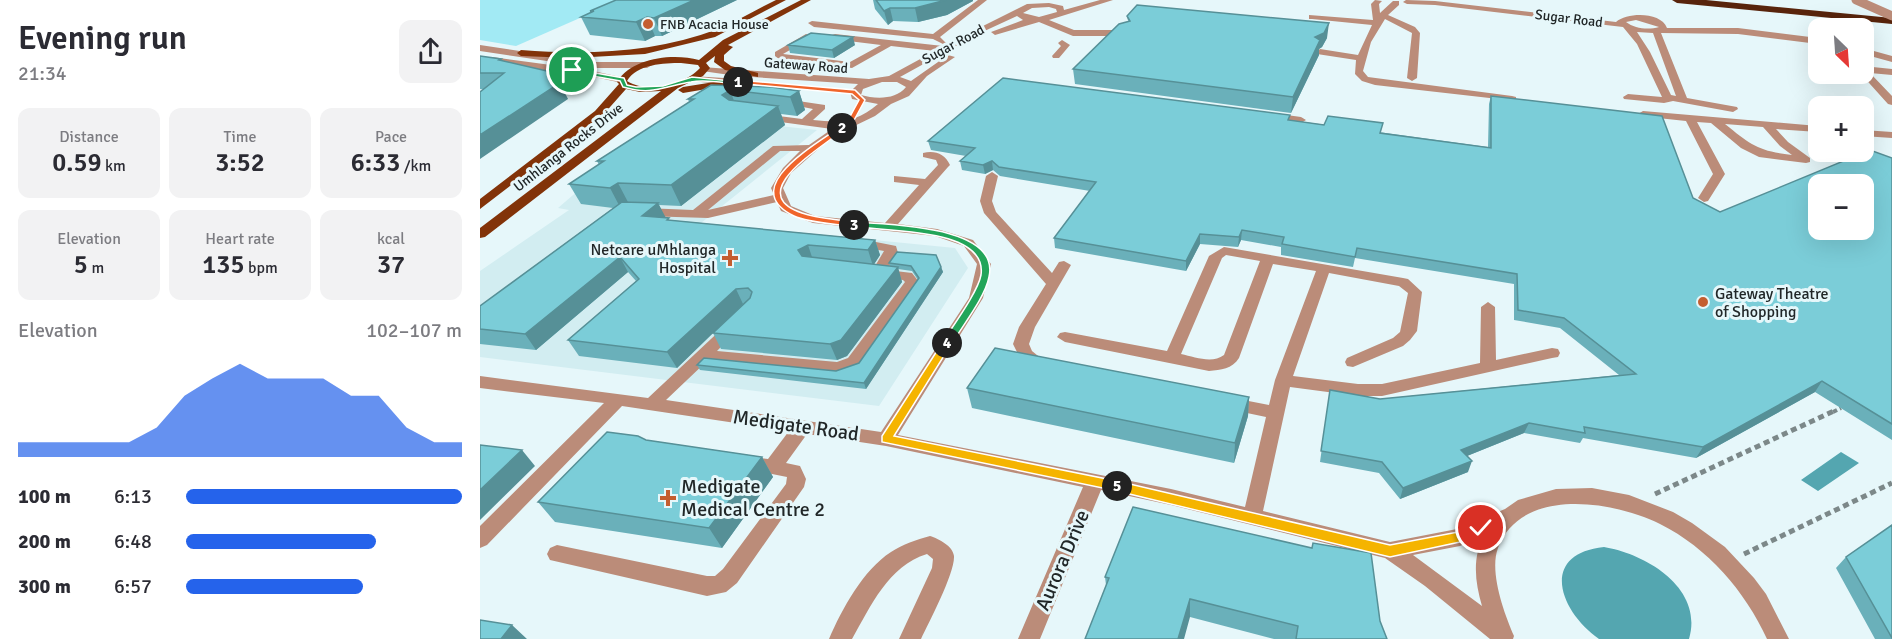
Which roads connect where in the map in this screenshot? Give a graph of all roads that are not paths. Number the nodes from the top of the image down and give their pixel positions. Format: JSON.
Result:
{"nodes":[{"id":1,"x":782,"y":0,"type":"edge"},
{"id":2,"x":807,"y":0,"type":"edge"},
{"id":3,"x":982,"y":0,"type":"edge"},
{"id":4,"x":1077,"y":0,"type":"edge"},
{"id":5,"x":1109,"y":0,"type":"edge"},
{"id":6,"x":1378,"y":0,"type":"edge"},
{"id":7,"x":1447,"y":0,"type":"edge"},
{"id":8,"x":1677,"y":0,"type":"edge"},
{"id":9,"x":1765,"y":0,"type":"edge"},
{"id":10,"x":1856,"y":0,"type":"edge"},
{"id":11,"x":1409,"y":1,"type":"edge"},
{"id":12,"x":1396,"y":3,"type":"junction"},
{"id":13,"x":1045,"y":5,"type":"junction"},
{"id":14,"x":1017,"y":6,"type":"edge"},
{"id":15,"x":1060,"y":14,"type":"junction"},
{"id":16,"x":1892,"y":14,"type":"edge"},
{"id":17,"x":1313,"y":15,"type":"dead end"},
{"id":18,"x":1037,"y":19,"type":"junction"},
{"id":19,"x":768,"y":20,"type":"junction"},
{"id":20,"x":1378,"y":20,"type":"junction"},
{"id":21,"x":1892,"y":21,"type":"edge"},
{"id":22,"x":812,"y":23,"type":"dead end"},
{"id":23,"x":1071,"y":23,"type":"junction"},
{"id":24,"x":1625,"y":24,"type":"junction"},
{"id":25,"x":1659,"y":28,"type":"junction"},
{"id":26,"x":921,"y":29,"type":"dead end"},
{"id":27,"x":719,"y":31,"type":"junction"},
{"id":28,"x":943,"y":31,"type":"junction"},
{"id":29,"x":1808,"y":35,"type":"edge"},
{"id":30,"x":935,"y":37,"type":"junction"},
{"id":31,"x":1084,"y":38,"type":"junction"},
{"id":32,"x":1808,"y":40,"type":"edge"},
{"id":33,"x":890,"y":43,"type":"junction"},
{"id":34,"x":1062,"y":43,"type":"dead end"},
{"id":35,"x":480,"y":48,"type":"edge"},
{"id":36,"x":946,"y":48,"type":"junction"},
{"id":37,"x":1874,"y":48,"type":"edge"},
{"id":38,"x":1322,"y":49,"type":"edge"},
{"id":39,"x":520,"y":53,"type":"junction"},
{"id":40,"x":1892,"y":53,"type":"edge"},
{"id":41,"x":1362,"y":54,"type":"junction"},
{"id":42,"x":1874,"y":54,"type":"edge"},
{"id":43,"x":1056,"y":56,"type":"dead end"},
{"id":44,"x":480,"y":59,"type":"edge"},
{"id":45,"x":1892,"y":59,"type":"edge"},
{"id":46,"x":666,"y":61,"type":"junction"},
{"id":47,"x":834,"y":63,"type":"junction"},
{"id":48,"x":647,"y":65,"type":"junction"},
{"id":49,"x":703,"y":66,"type":"junction"},
{"id":50,"x":1881,"y":72,"type":"edge"},
{"id":51,"x":755,"y":75,"type":"junction"},
{"id":52,"x":812,"y":78,"type":"junction"},
{"id":53,"x":1412,"y":78,"type":"dead end"},
{"id":54,"x":692,"y":79,"type":"junction"},
{"id":55,"x":890,"y":79,"type":"junction"},
{"id":56,"x":623,"y":82,"type":"junction"},
{"id":57,"x":733,"y":82,"type":"junction"},
{"id":58,"x":870,"y":82,"type":"junction"},
{"id":59,"x":675,"y":85,"type":"junction"},
{"id":60,"x":911,"y":86,"type":"junction"},
{"id":61,"x":1892,"y":92,"type":"edge"},
{"id":62,"x":859,"y":96,"type":"junction"},
{"id":63,"x":1628,"y":97,"type":"dead end"},
{"id":64,"x":779,"y":98,"type":"edge"},
{"id":65,"x":1519,"y":99,"type":"edge"},
{"id":66,"x":1666,"y":99,"type":"junction"},
{"id":67,"x":654,"y":100,"type":"junction"},
{"id":68,"x":888,"y":100,"type":"junction"},
{"id":69,"x":1684,"y":101,"type":"junction"},
{"id":70,"x":1892,"y":102,"type":"edge"},
{"id":71,"x":1733,"y":109,"type":"dead end"},
{"id":72,"x":1633,"y":113,"type":"edge"},
{"id":73,"x":1256,"y":114,"type":"edge"},
{"id":74,"x":748,"y":116,"type":"edge"},
{"id":75,"x":1689,"y":119,"type":"junction"},
{"id":76,"x":1302,"y":120,"type":"edge"},
{"id":77,"x":806,"y":121,"type":"junction"},
{"id":78,"x":1716,"y":122,"type":"junction"},
{"id":79,"x":847,"y":125,"type":"junction"},
{"id":80,"x":1767,"y":125,"type":"junction"},
{"id":81,"x":1808,"y":128,"type":"edge"},
{"id":82,"x":1874,"y":134,"type":"edge"},
{"id":83,"x":1892,"y":135,"type":"edge"},
{"id":84,"x":812,"y":148,"type":"junction"},
{"id":85,"x":927,"y":154,"type":"dead end"},
{"id":86,"x":992,"y":176,"type":"dead end"},
{"id":87,"x":898,"y":179,"type":"dead end"},
{"id":88,"x":929,"y":183,"type":"junction"},
{"id":89,"x":497,"y":192,"type":"joint"},
{"id":90,"x":778,"y":198,"type":"junction"},
{"id":91,"x":1704,"y":198,"type":"dead end"},
{"id":92,"x":480,"y":203,"type":"edge"},
{"id":93,"x":629,"y":210,"type":"edge"},
{"id":94,"x":694,"y":214,"type":"junction"},
{"id":95,"x":888,"y":228,"type":"junction"},
{"id":96,"x":480,"y":234,"type":"edge"},
{"id":97,"x":845,"y":242,"type":"edge"},
{"id":98,"x":1268,"y":259,"type":"junction"},
{"id":99,"x":1064,"y":265,"type":"dead end"},
{"id":100,"x":1324,"y":269,"type":"junction"},
{"id":101,"x":1053,"y":283,"type":"junction"},
{"id":102,"x":1488,"y":307,"type":"dead end"},
{"id":103,"x":742,"y":316,"type":"edge"},
{"id":104,"x":1065,"y":337,"type":"dead end"},
{"id":105,"x":1552,"y":353,"type":"dead end"},
{"id":106,"x":704,"y":355,"type":"junction"},
{"id":107,"x":1172,"y":357,"type":"junction"},
{"id":108,"x":1353,"y":362,"type":"dead end"},
{"id":109,"x":1052,"y":367,"type":"edge"},
{"id":110,"x":1488,"y":367,"type":"junction"},
{"id":111,"x":1283,"y":380,"type":"junction"},
{"id":112,"x":480,"y":382,"type":"edge"},
{"id":113,"x":1207,"y":399,"type":"edge"},
{"id":114,"x":618,"y":400,"type":"junction"},
{"id":115,"x":652,"y":404,"type":"junction"},
{"id":116,"x":1275,"y":412,"type":"junction"},
{"id":117,"x":803,"y":426,"type":"junction"},
{"id":118,"x":886,"y":439,"type":"junction"},
{"id":119,"x":728,"y":460,"type":"edge"},
{"id":120,"x":773,"y":467,"type":"junction"},
{"id":121,"x":1095,"y":481,"type":"junction"},
{"id":122,"x":1509,"y":515,"type":"junction"},
{"id":123,"x":1252,"y":517,"type":"junction"},
{"id":124,"x":480,"y":539,"type":"edge"},
{"id":125,"x":1390,"y":551,"type":"junction"},
{"id":126,"x":557,"y":554,"type":"dead end"},
{"id":127,"x":1504,"y":637,"type":"edge"},
{"id":128,"x":840,"y":639,"type":"edge"},
{"id":129,"x":910,"y":639,"type":"edge"},
{"id":130,"x":1029,"y":639,"type":"edge"},
{"id":131,"x":1778,"y":639,"type":"edge"}],
"edges":[{"from":1,"to":27,"type":"main road"},
{"from":2,"to":19,"type":"main road"},
{"from":3,"to":28,"type":"street"},
{"from":4,"to":13,"type":"street"},
{"from":5,"to":15,"type":"street"},
{"from":6,"to":12,"type":"street","name":"Sugar Road"},
{"from":6,"to":20,"type":"street"},
{"from":7,"to":24,"type":"street","name":"Sugar Road"},
{"from":8,"to":21,"type":"highway"},
{"from":9,"to":16,"type":"highway"},
{"from":10,"to":16,"type":"street","bridge":true},
{"from":11,"to":12,"type":"street","name":"Sugar Road"},
{"from":11,"to":24,"type":"street","name":"Sugar Road"},
{"from":12,"to":20,"type":"street"},
{"from":13,"to":14,"type":"street","name":"Sugar Road"},
{"from":13,"to":15,"type":"street"},
{"from":14,"to":18,"type":"street"},
{"from":14,"to":36,"type":"street","name":"Sugar Road"},
{"from":15,"to":18,"type":"street","name":"Sugar Road"},
{"from":15,"to":23,"type":"street"},
{"from":17,"to":20,"type":"street"},
{"from":18,"to":31,"type":"street"},
{"from":18,"to":60,"type":"street","name":"Sugar Road"},
{"from":19,"to":49,"type":"main road"},
{"from":19,"to":51,"type":"main road"},
{"from":20,"to":41,"type":"street"},
{"from":20,"to":53,"type":"street"},
{"from":22,"to":30,"type":"street"},
{"from":23,"to":31,"type":"street"},
{"from":23,"to":31,"type":"street"},
{"from":24,"to":25,"type":"street"},
{"from":24,"to":66,"type":"street"},
{"from":25,"to":29,"type":"street"},
{"from":25,"to":32,"type":"street"},
{"from":25,"to":69,"type":"street"},
{"from":26,"to":28,"type":"street"},
{"from":27,"to":39,"type":"main road"},
{"from":27,"to":46,"type":"main road"},
{"from":28,"to":30,"type":"street"},
{"from":30,"to":36,"type":"street"},
{"from":33,"to":36,"type":"street"},
{"from":33,"to":47,"type":"street"},
{"from":33,"to":47,"type":"street"},
{"from":34,"to":43,"type":"street"},
{"from":35,"to":39,"type":"street"},
{"from":36,"to":55,"type":"street","name":"Sugar Road"},
{"from":37,"to":40,"type":"street"},
{"from":38,"to":41,"type":"street"},
{"from":39,"to":48,"type":"street"},
{"from":41,"to":65,"type":"street"},
{"from":42,"to":45,"type":"street"},
{"from":44,"to":56,"type":"street"},
{"from":46,"to":48,"type":"main road","name":"Umhlanga Rocks Drive"},
{"from":46,"to":49,"type":"main road"},
{"from":47,"to":52,"type":"street"},
{"from":48,"to":56,"type":"main road","name":"Umhlanga Rocks Drive"},
{"from":49,"to":51,"type":"street","name":"Gateway Road"},
{"from":49,"to":54,"type":"main road"},
{"from":50,"to":61,"type":"street"},
{"from":50,"to":70,"type":"street"},
{"from":51,"to":52,"type":"street","name":"Gateway Road"},
{"from":52,"to":58,"type":"street","name":"Gateway Road"},
{"from":54,"to":57,"type":"street","name":"Gateway Road"},
{"from":54,"to":59,"type":"main road"},
{"from":55,"to":58,"type":"street"},
{"from":55,"to":60,"type":"street"},
{"from":56,"to":59,"type":"main road"},
{"from":56,"to":89,"type":"main road","name":"Umhlanga Rocks Drive"},
{"from":57,"to":62,"type":"street","name":"Gateway Road"},
{"from":57,"to":67,"type":"main road"},
{"from":58,"to":62,"type":"street"},
{"from":59,"to":67,"type":"main road","name":"Umhlanga Rocks Drive"},
{"from":60,"to":68,"type":"street","name":"Sugar Road"},
{"from":62,"to":68,"type":"street","name":"Gateway Road"},
{"from":62,"to":79,"type":"street"},
{"from":63,"to":66,"type":"street"},
{"from":64,"to":77,"type":"street"},
{"from":66,"to":69,"type":"street"},
{"from":67,"to":96,"type":"main road","name":"Umhlanga Rocks Drive"},
{"from":68,"to":79,"type":"street"},
{"from":69,"to":71,"type":"street"},
{"from":72,"to":75,"type":"street"},
{"from":73,"to":76,"type":"street"},
{"from":74,"to":77,"type":"street"},
{"from":75,"to":78,"type":"street"},
{"from":75,"to":91,"type":"street"},
{"from":77,"to":79,"type":"street"},
{"from":78,"to":80,"type":"street"},
{"from":78,"to":80,"type":"street"},
{"from":79,"to":84,"type":"street"},
{"from":80,"to":81,"type":"street"},
{"from":82,"to":83,"type":"street"},
{"from":84,"to":90,"type":"street"},
{"from":84,"to":94,"type":"street"},
{"from":85,"to":88,"type":"street"},
{"from":86,"to":101,"type":"street"},
{"from":87,"to":88,"type":"street"},
{"from":88,"to":95,"type":"street"},
{"from":89,"to":92,"type":"street"},
{"from":90,"to":94,"type":"street"},
{"from":90,"to":95,"type":"street"},
{"from":93,"to":94,"type":"street"},
{"from":95,"to":118,"type":"street"},
{"from":97,"to":106,"type":"street"},
{"from":98,"to":100,"type":"street"},
{"from":98,"to":107,"type":"street"},
{"from":98,"to":107,"type":"street"},
{"from":99,"to":101,"type":"street"},
{"from":100,"to":108,"type":"street"},
{"from":100,"to":111,"type":"street"},
{"from":101,"to":109,"type":"street"},
{"from":102,"to":110,"type":"street"},
{"from":103,"to":106,"type":"street"},
{"from":104,"to":107,"type":"street"},
{"from":105,"to":110,"type":"street"},
{"from":106,"to":115,"type":"street"},
{"from":110,"to":111,"type":"street"},
{"from":111,"to":116,"type":"street"},
{"from":112,"to":114,"type":"street","name":"Medigate Road"},
{"from":113,"to":116,"type":"street"},
{"from":114,"to":115,"type":"street","name":"Medigate Road"},
{"from":114,"to":124,"type":"street"},
{"from":115,"to":117,"type":"street","name":"Medigate Road"},
{"from":116,"to":123,"type":"street"},
{"from":117,"to":118,"type":"street","name":"Medigate Road"},
{"from":117,"to":120,"type":"street"},
{"from":118,"to":121,"type":"street","name":"Medigate Road"},
{"from":119,"to":120,"type":"street"},
{"from":120,"to":126,"type":"street"},
{"from":121,"to":123,"type":"street","name":"Medigate Road"},
{"from":121,"to":130,"type":"street","name":"Aurora Drive"},
{"from":122,"to":125,"type":"street","name":"Medigate Road"},
{"from":122,"to":127,"type":"street"},
{"from":122,"to":131,"type":"street","name":"Medigate Road"},
{"from":123,"to":125,"type":"street","name":"Medigate Road"},
{"from":125,"to":127,"type":"street","name":"Medigate Road"},
{"from":128,"to":129,"type":"street"}]}
